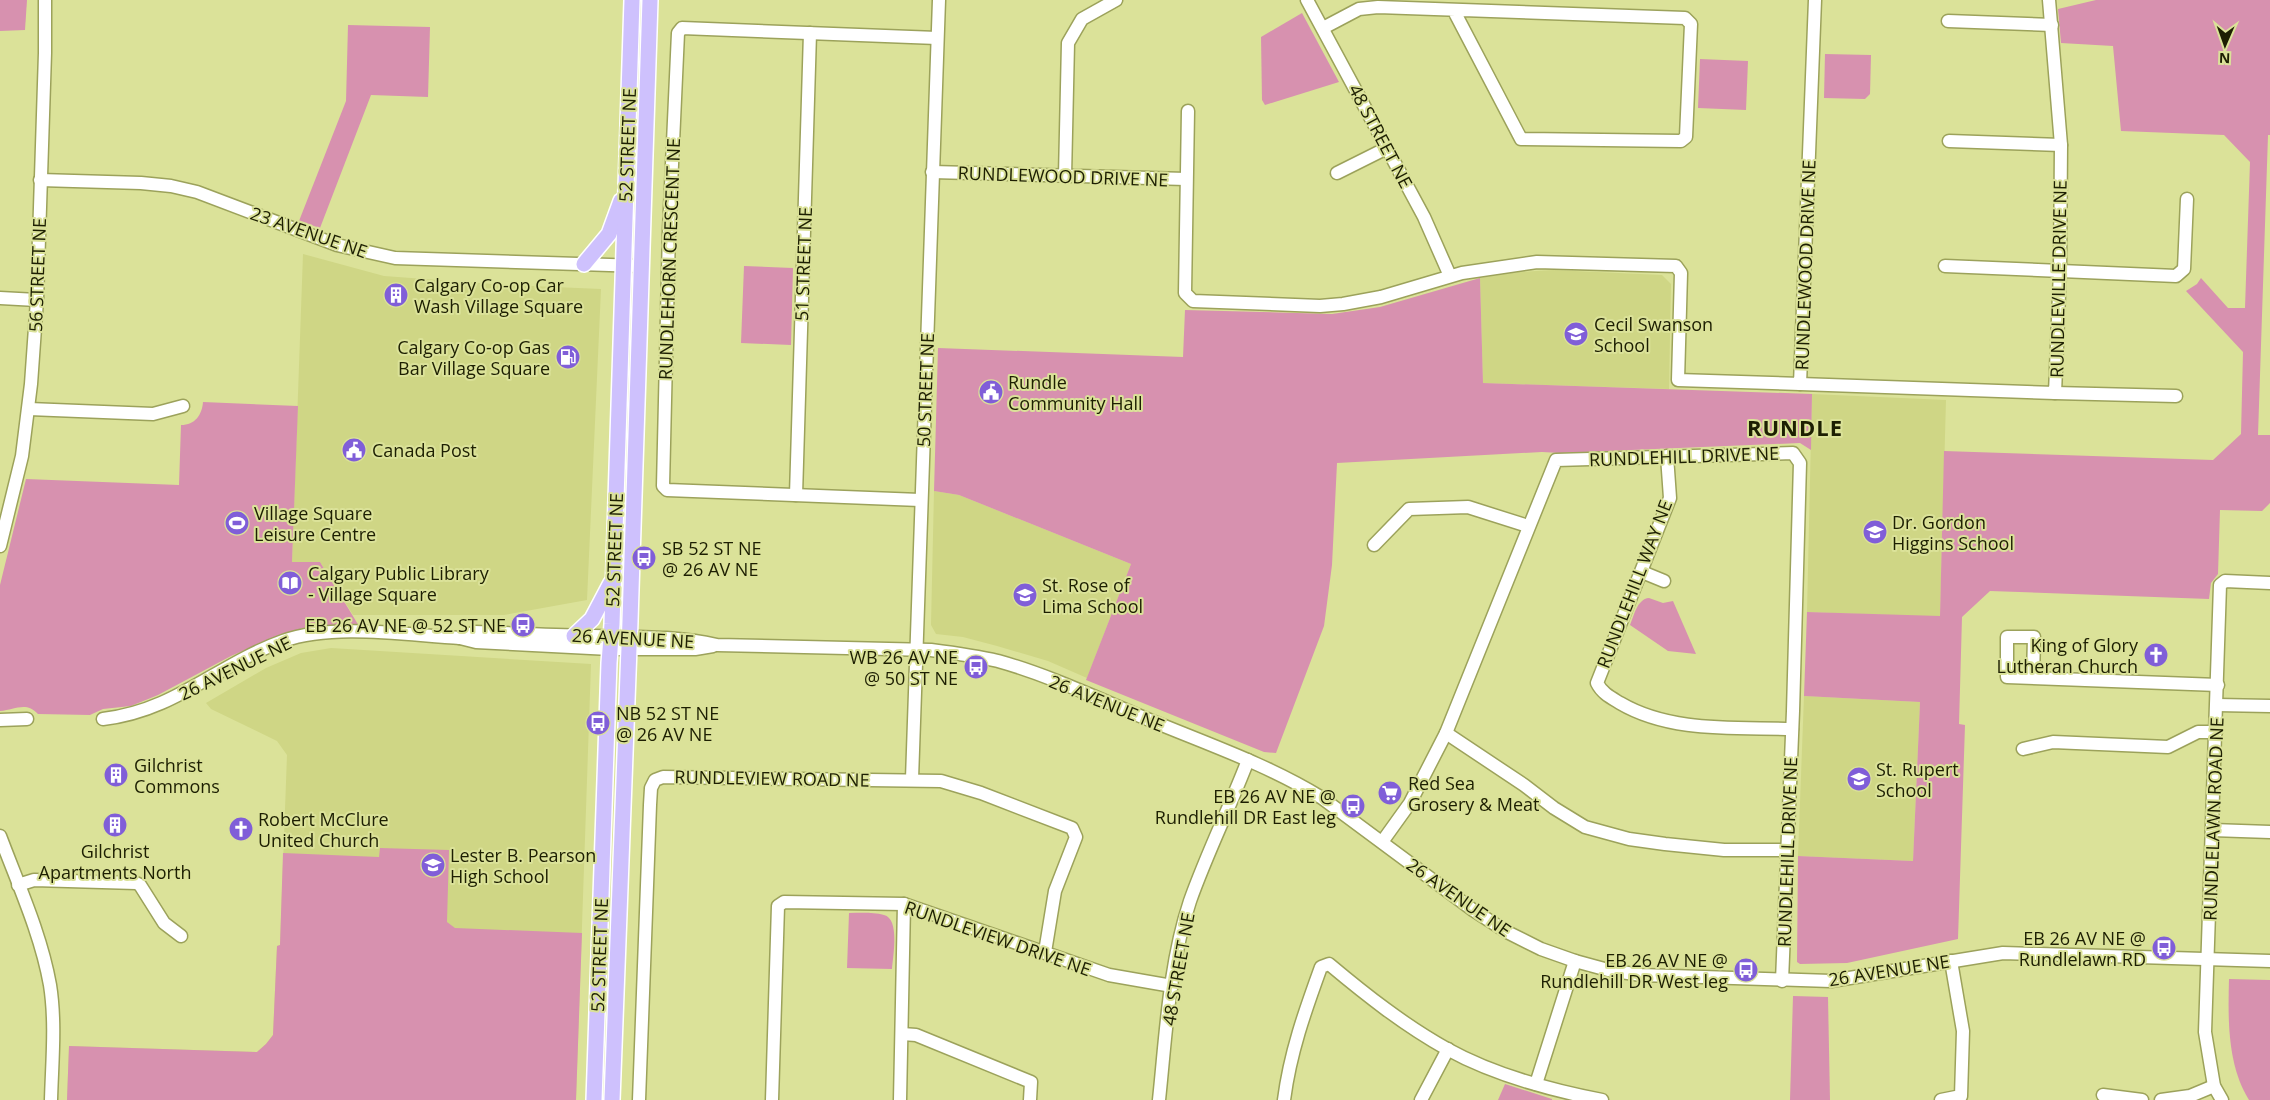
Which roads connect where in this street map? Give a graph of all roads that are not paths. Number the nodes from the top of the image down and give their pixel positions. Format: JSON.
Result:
{"nodes":[{"id":1,"x":45,"y":0,"type":"edge"},
{"id":2,"x":632,"y":0,"type":"edge"},
{"id":3,"x":650,"y":0,"type":"edge"},
{"id":4,"x":939,"y":0,"type":"edge"},
{"id":5,"x":1116,"y":0,"type":"edge"},
{"id":6,"x":1307,"y":0,"type":"edge"},
{"id":7,"x":1814,"y":0,"type":"edge"},
{"id":8,"x":2049,"y":0,"type":"edge"},
{"id":9,"x":1454,"y":11,"type":"junction"},
{"id":10,"x":1948,"y":21,"type":"dead end"},
{"id":11,"x":2052,"y":25,"type":"junction"},
{"id":12,"x":1323,"y":28,"type":"junction"},
{"id":13,"x":810,"y":33,"type":"junction"},
{"id":14,"x":937,"y":38,"type":"junction"},
{"id":15,"x":1188,"y":111,"type":"dead end"},
{"id":16,"x":1949,"y":141,"type":"dead end"},
{"id":17,"x":2061,"y":144,"type":"junction"},
{"id":18,"x":1386,"y":148,"type":"junction"},
{"id":19,"x":932,"y":172,"type":"junction"},
{"id":20,"x":1337,"y":172,"type":"dead end"},
{"id":21,"x":1065,"y":176,"type":"junction"},
{"id":22,"x":1186,"y":179,"type":"junction"},
{"id":23,"x":40,"y":180,"type":"junction"},
{"id":24,"x":625,"y":188,"type":"junction"},
{"id":25,"x":2187,"y":199,"type":"dead end"},
{"id":26,"x":584,"y":264,"type":"junction"},
{"id":27,"x":623,"y":265,"type":"junction"},
{"id":28,"x":642,"y":266,"type":"junction"},
{"id":29,"x":1945,"y":266,"type":"dead end"},
{"id":30,"x":2060,"y":270,"type":"junction"},
{"id":31,"x":1450,"y":276,"type":"junction"},
{"id":32,"x":0,"y":298,"type":"edge"},
{"id":33,"x":37,"y":300,"type":"junction"},
{"id":34,"x":1800,"y":384,"type":"junction"},
{"id":35,"x":2055,"y":393,"type":"junction"},
{"id":36,"x":2176,"y":396,"type":"dead end"},
{"id":37,"x":182,"y":406,"type":"dead end"},
{"id":38,"x":29,"y":409,"type":"junction"},
{"id":39,"x":1668,"y":456,"type":"junction"},
{"id":40,"x":796,"y":495,"type":"junction"},
{"id":41,"x":920,"y":500,"type":"junction"},
{"id":42,"x":1528,"y":526,"type":"junction"},
{"id":43,"x":1374,"y":545,"type":"dead end"},
{"id":44,"x":0,"y":546,"type":"edge"},
{"id":45,"x":1642,"y":572,"type":"junction"},
{"id":46,"x":614,"y":577,"type":"junction"},
{"id":47,"x":1664,"y":581,"type":"dead end"},
{"id":48,"x":2270,"y":583,"type":"edge"},
{"id":49,"x":574,"y":636,"type":"junction"},
{"id":50,"x":460,"y":638,"type":"junction"},
{"id":51,"x":610,"y":642,"type":"junction"},
{"id":52,"x":629,"y":642,"type":"junction"},
{"id":53,"x":917,"y":649,"type":"junction"},
{"id":54,"x":2033,"y":678,"type":"dead end"},
{"id":55,"x":2218,"y":685,"type":"junction"},
{"id":56,"x":2217,"y":705,"type":"junction"},
{"id":57,"x":2270,"y":706,"type":"edge"},
{"id":58,"x":26,"y":719,"type":"dead end"},
{"id":59,"x":103,"y":719,"type":"dead end"},
{"id":60,"x":0,"y":720,"type":"edge"},
{"id":61,"x":1792,"y":729,"type":"junction"},
{"id":62,"x":1446,"y":732,"type":"junction"},
{"id":63,"x":2216,"y":732,"type":"junction"},
{"id":64,"x":2023,"y":749,"type":"dead end"},
{"id":65,"x":1248,"y":760,"type":"junction"},
{"id":66,"x":912,"y":779,"type":"junction"},
{"id":67,"x":2212,"y":830,"type":"junction"},
{"id":68,"x":2270,"y":832,"type":"edge"},
{"id":69,"x":0,"y":836,"type":"edge"},
{"id":70,"x":1382,"y":842,"type":"junction"},
{"id":71,"x":1786,"y":850,"type":"junction"},
{"id":72,"x":18,"y":885,"type":"junction"},
{"id":73,"x":904,"y":904,"type":"junction"},
{"id":74,"x":180,"y":936,"type":"dead end"},
{"id":75,"x":1045,"y":952,"type":"junction"},
{"id":76,"x":2208,"y":959,"type":"junction"},
{"id":77,"x":1575,"y":961,"type":"junction"},
{"id":78,"x":1951,"y":961,"type":"junction"},
{"id":79,"x":2270,"y":961,"type":"edge"},
{"id":80,"x":1782,"y":981,"type":"junction"},
{"id":81,"x":1172,"y":986,"type":"junction"},
{"id":82,"x":902,"y":1034,"type":"junction"},
{"id":83,"x":1448,"y":1049,"type":"junction"},
{"id":84,"x":1536,"y":1084,"type":"junction"},
{"id":85,"x":2214,"y":1086,"type":"junction"},
{"id":86,"x":2103,"y":1095,"type":"dead end"},
{"id":87,"x":1961,"y":1098,"type":"edge"},
{"id":88,"x":51,"y":1100,"type":"edge"},
{"id":89,"x":594,"y":1100,"type":"edge"},
{"id":90,"x":612,"y":1100,"type":"edge"},
{"id":91,"x":639,"y":1100,"type":"edge"},
{"id":92,"x":772,"y":1100,"type":"edge"},
{"id":93,"x":900,"y":1100,"type":"edge"},
{"id":94,"x":1030,"y":1100,"type":"edge"},
{"id":95,"x":1159,"y":1100,"type":"edge"},
{"id":96,"x":1284,"y":1100,"type":"edge"},
{"id":97,"x":1421,"y":1100,"type":"edge"},
{"id":98,"x":1602,"y":1100,"type":"edge"},
{"id":99,"x":1941,"y":1100,"type":"edge"},
{"id":100,"x":2142,"y":1100,"type":"edge"},
{"id":101,"x":2161,"y":1100,"type":"edge"},
{"id":102,"x":2222,"y":1100,"type":"edge"}],
"edges":[{"from":1,"to":23,"type":"street","name":"56 STREET NE"},
{"from":2,"to":24,"type":"main road","name":"52 STREET NE"},
{"from":3,"to":28,"type":"main road","name":"52 STREET NE"},
{"from":4,"to":14,"type":"street","name":"50 STREET NE"},
{"from":5,"to":21,"type":"street"},
{"from":6,"to":12,"type":"street","name":"48 STREET NE"},
{"from":7,"to":34,"type":"street","name":"RUNDLEWOOD DRIVE NE"},
{"from":8,"to":11,"type":"street","name":"RUNDLEVILLE DRIVE NE"},
{"from":9,"to":9,"type":"street"},
{"from":9,"to":12,"type":"street"},
{"from":10,"to":11,"type":"street"},
{"from":11,"to":17,"type":"street","name":"RUNDLEVILLE DRIVE NE"},
{"from":12,"to":18,"type":"street","name":"48 STREET NE"},
{"from":13,"to":14,"type":"street","name":"RUNDLEHORN CRESCENT NE"},
{"from":13,"to":40,"type":"street","name":"51 STREET NE"},
{"from":13,"to":40,"type":"street","name":"RUNDLEHORN CRESCENT NE"},
{"from":14,"to":19,"type":"street","name":"50 STREET NE"},
{"from":15,"to":22,"type":"street"},
{"from":16,"to":17,"type":"street"},
{"from":17,"to":30,"type":"street","name":"RUNDLEVILLE DRIVE NE"},
{"from":18,"to":20,"type":"street"},
{"from":18,"to":31,"type":"street","name":"48 STREET NE"},
{"from":19,"to":21,"type":"street","name":"RUNDLEWOOD DRIVE NE"},
{"from":19,"to":41,"type":"street","name":"50 STREET NE"},
{"from":21,"to":22,"type":"street","name":"RUNDLEWOOD DRIVE NE"},
{"from":22,"to":31,"type":"street","name":"RUNDLEWOOD DRIVE NE"},
{"from":23,"to":26,"type":"street","name":"23 AVENUE NE"},
{"from":23,"to":33,"type":"street","name":"56 STREET NE"},
{"from":24,"to":26,"type":"main road"},
{"from":24,"to":27,"type":"main road","name":"52 STREET NE"},
{"from":25,"to":30,"type":"street"},
{"from":26,"to":27,"type":"street","name":"23 AVENUE NE"},
{"from":27,"to":28,"type":"street","name":"23 AVENUE NE"},
{"from":27,"to":46,"type":"main road","name":"52 STREET NE"},
{"from":28,"to":52,"type":"main road","name":"52 STREET NE"},
{"from":29,"to":30,"type":"street"},
{"from":30,"to":35,"type":"street","name":"RUNDLEVILLE DRIVE NE"},
{"from":31,"to":34,"type":"street","name":"RUNDLEWOOD DRIVE NE"},
{"from":32,"to":33,"type":"street"},
{"from":33,"to":38,"type":"street","name":"56 STREET NE"},
{"from":34,"to":35,"type":"street","name":"RUNDLEVILLE DRIVE NE"},
{"from":35,"to":36,"type":"street"},
{"from":37,"to":38,"type":"street"},
{"from":38,"to":44,"type":"street","name":"56 STREET NE"},
{"from":39,"to":42,"type":"street","name":"RUNDLEHILL DRIVE NE"},
{"from":39,"to":45,"type":"street","name":"RUNDLEHILL WAY NE"},
{"from":39,"to":61,"type":"street","name":"RUNDLEHILL DRIVE NE"},
{"from":40,"to":41,"type":"street","name":"RUNDLEHORN CRESCENT NE"},
{"from":41,"to":53,"type":"street","name":"50 STREET NE"},
{"from":42,"to":43,"type":"street"},
{"from":42,"to":62,"type":"street","name":"RUNDLEHILL DRIVE NE"},
{"from":45,"to":47,"type":"street"},
{"from":45,"to":61,"type":"street","name":"RUNDLEHILL WAY NE"},
{"from":46,"to":49,"type":"main road"},
{"from":46,"to":51,"type":"main road","name":"52 STREET NE"},
{"from":48,"to":55,"type":"street","name":"RUNDLELAWN ROAD NE"},
{"from":49,"to":50,"type":"street","name":"26 AVENUE NE"},
{"from":49,"to":51,"type":"street","name":"26 AVENUE NE"},
{"from":50,"to":51,"type":"street","name":"26 AVENUE NE"},
{"from":50,"to":59,"type":"street","name":"26 AVENUE NE"},
{"from":51,"to":52,"type":"street","name":"26 AVENUE NE"},
{"from":51,"to":89,"type":"main road","name":"52 STREET NE"},
{"from":52,"to":53,"type":"street","name":"26 AVENUE NE"},
{"from":52,"to":90,"type":"main road","name":"52 STREET NE"},
{"from":53,"to":65,"type":"street","name":"26 AVENUE NE"},
{"from":53,"to":66,"type":"street","name":"50 STREET NE"},
{"from":54,"to":55,"type":"street"},
{"from":55,"to":56,"type":"street","name":"RUNDLELAWN ROAD NE"},
{"from":56,"to":57,"type":"street"},
{"from":56,"to":63,"type":"street","name":"RUNDLELAWN ROAD NE"},
{"from":58,"to":60,"type":"street"},
{"from":61,"to":71,"type":"street","name":"RUNDLEHILL DRIVE NE"},
{"from":62,"to":70,"type":"street","name":"RUNDLEHILL DRIVE NE"},
{"from":62,"to":71,"type":"street"},
{"from":63,"to":64,"type":"street"},
{"from":63,"to":67,"type":"street","name":"RUNDLELAWN ROAD NE"},
{"from":65,"to":70,"type":"street","name":"26 AVENUE NE"},
{"from":65,"to":81,"type":"street","name":"48 STREET NE"},
{"from":66,"to":75,"type":"street","name":"RUNDLEVIEW ROAD NE"},
{"from":66,"to":91,"type":"street","name":"RUNDLEVIEW ROAD NE"},
{"from":67,"to":68,"type":"street"},
{"from":67,"to":76,"type":"street","name":"RUNDLELAWN ROAD NE"},
{"from":69,"to":72,"type":"street"},
{"from":70,"to":77,"type":"street","name":"26 AVENUE NE"},
{"from":71,"to":80,"type":"street","name":"RUNDLEHILL DRIVE NE"},
{"from":72,"to":74,"type":"street"},
{"from":72,"to":88,"type":"street"},
{"from":73,"to":75,"type":"street","name":"RUNDLEVIEW DRIVE NE"},
{"from":73,"to":82,"type":"street"},
{"from":73,"to":92,"type":"street","name":"RUNDLEVIEW DRIVE NE"},
{"from":75,"to":81,"type":"street","name":"RUNDLEVIEW DRIVE NE"},
{"from":76,"to":78,"type":"street","name":"26 AVENUE NE"},
{"from":76,"to":79,"type":"street","name":"26 AVENUE NE"},
{"from":76,"to":85,"type":"street","name":"RUNDLELAWN ROAD NE"},
{"from":77,"to":80,"type":"street","name":"26 AVENUE NE"},
{"from":77,"to":84,"type":"street"},
{"from":78,"to":80,"type":"street","name":"26 AVENUE NE"},
{"from":78,"to":87,"type":"street"},
{"from":81,"to":95,"type":"street","name":"48 STREET NE"},
{"from":82,"to":93,"type":"street"},
{"from":82,"to":94,"type":"street"},
{"from":83,"to":84,"type":"street"},
{"from":83,"to":96,"type":"street"},
{"from":83,"to":97,"type":"street"},
{"from":84,"to":98,"type":"street"},
{"from":85,"to":101,"type":"street"},
{"from":85,"to":102,"type":"street","name":"RUNDLELAWN ROAD NE"},
{"from":86,"to":100,"type":"street"},
{"from":87,"to":99,"type":"street"}]}
